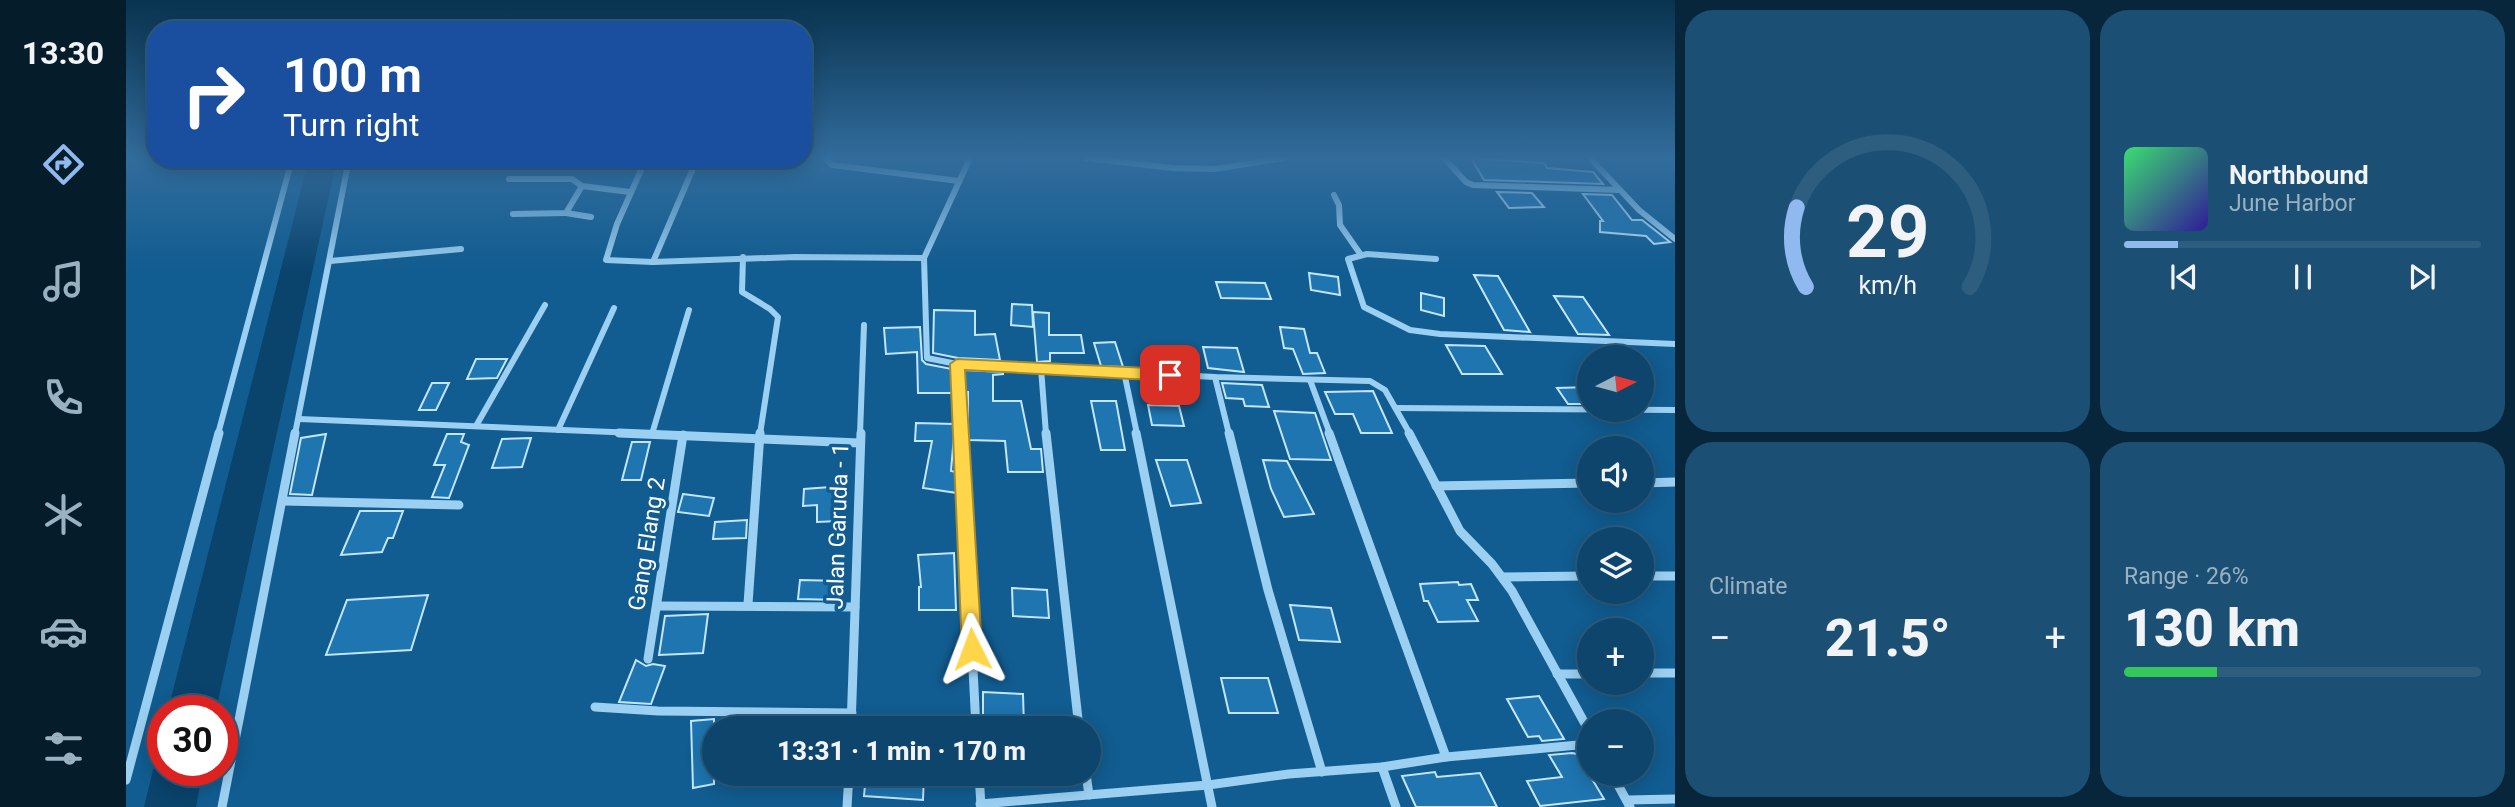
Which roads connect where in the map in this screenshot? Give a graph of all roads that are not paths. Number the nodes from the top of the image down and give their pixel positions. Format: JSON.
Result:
{"nodes":[{"id":1,"x":1334,"y":195,"type":"dead end"},
{"id":2,"x":282,"y":196,"type":"edge"},
{"id":3,"x":342,"y":196,"type":"edge"},
{"id":4,"x":576,"y":196,"type":"edge"},
{"id":5,"x":629,"y":196,"type":"edge"},
{"id":6,"x":681,"y":196,"type":"edge"},
{"id":7,"x":953,"y":196,"type":"edge"},
{"id":8,"x":1625,"y":196,"type":"edge"},
{"id":9,"x":566,"y":213,"type":"junction"},
{"id":10,"x":513,"y":214,"type":"dead end"},
{"id":11,"x":591,"y":217,"type":"dead end"},
{"id":12,"x":1674,"y":238,"type":"edge"},
{"id":13,"x":461,"y":248,"type":"dead end"},
{"id":14,"x":1361,"y":255,"type":"junction"},
{"id":15,"x":743,"y":257,"type":"junction"},
{"id":16,"x":924,"y":258,"type":"junction"},
{"id":17,"x":1436,"y":259,"type":"dead end"},
{"id":18,"x":330,"y":261,"type":"junction"},
{"id":19,"x":653,"y":262,"type":"junction"},
{"id":20,"x":545,"y":305,"type":"dead end"},
{"id":21,"x":614,"y":308,"type":"dead end"},
{"id":22,"x":689,"y":310,"type":"dead end"},
{"id":23,"x":864,"y":325,"type":"dead end"},
{"id":24,"x":1675,"y":344,"type":"edge"},
{"id":25,"x":957,"y":364,"type":"junction"},
{"id":26,"x":1041,"y":368,"type":"junction"},
{"id":27,"x":1124,"y":372,"type":"junction"},
{"id":28,"x":1215,"y":377,"type":"junction"},
{"id":29,"x":1310,"y":380,"type":"junction"},
{"id":30,"x":1396,"y":408,"type":"junction"},
{"id":31,"x":1675,"y":410,"type":"edge"},
{"id":32,"x":299,"y":419,"type":"junction"},
{"id":33,"x":476,"y":426,"type":"junction"},
{"id":34,"x":558,"y":430,"type":"junction"},
{"id":35,"x":652,"y":433,"type":"junction"},
{"id":36,"x":683,"y":435,"type":"junction"},
{"id":37,"x":759,"y":438,"type":"junction"},
{"id":38,"x":860,"y":443,"type":"junction"},
{"id":39,"x":1675,"y":482,"type":"edge"},
{"id":40,"x":1577,"y":483,"type":"edge"},
{"id":41,"x":1654,"y":483,"type":"edge"},
{"id":42,"x":1436,"y":486,"type":"junction"},
{"id":43,"x":284,"y":501,"type":"junction"},
{"id":44,"x":459,"y":505,"type":"dead end"},
{"id":45,"x":1577,"y":576,"type":"edge"},
{"id":46,"x":1654,"y":576,"type":"edge"},
{"id":47,"x":1675,"y":576,"type":"edge"},
{"id":48,"x":1503,"y":577,"type":"junction"},
{"id":49,"x":748,"y":604,"type":"junction"},
{"id":50,"x":657,"y":606,"type":"junction"},
{"id":51,"x":855,"y":607,"type":"junction"},
{"id":52,"x":648,"y":659,"type":"dead end"},
{"id":53,"x":1654,"y":673,"type":"edge"},
{"id":54,"x":1675,"y":673,"type":"edge"},
{"id":55,"x":1557,"y":674,"type":"junction"},
{"id":56,"x":1577,"y":674,"type":"edge"},
{"id":57,"x":595,"y":707,"type":"dead end"},
{"id":58,"x":1577,"y":710,"type":"edge"},
{"id":59,"x":852,"y":713,"type":"junction"},
{"id":60,"x":852,"y":716,"type":"edge"},
{"id":61,"x":975,"y":716,"type":"edge"},
{"id":62,"x":1078,"y":716,"type":"edge"},
{"id":63,"x":1577,"y":745,"type":"edge"},
{"id":64,"x":1446,"y":757,"type":"junction"},
{"id":65,"x":1382,"y":767,"type":"junction"},
{"id":66,"x":1322,"y":772,"type":"junction"},
{"id":67,"x":126,"y":780,"type":"edge"},
{"id":68,"x":1208,"y":785,"type":"junction"},
{"id":69,"x":848,"y":786,"type":"edge"},
{"id":70,"x":980,"y":786,"type":"edge"},
{"id":71,"x":1088,"y":786,"type":"edge"},
{"id":72,"x":1619,"y":786,"type":"edge"},
{"id":73,"x":1089,"y":795,"type":"junction"},
{"id":74,"x":1675,"y":799,"type":"edge"},
{"id":75,"x":1629,"y":804,"type":"edge"},
{"id":76,"x":981,"y":806,"type":"edge"},
{"id":77,"x":222,"y":807,"type":"edge"},
{"id":78,"x":847,"y":807,"type":"edge"},
{"id":79,"x":1212,"y":807,"type":"edge"},
{"id":80,"x":1396,"y":807,"type":"edge"}],
"edges":[{"from":1,"to":14,"type":"street"},
{"from":2,"to":67,"type":"street"},
{"from":3,"to":18,"type":"street"},
{"from":4,"to":9,"type":"street"},
{"from":5,"to":19,"type":"street"},
{"from":6,"to":19,"type":"street"},
{"from":7,"to":16,"type":"street"},
{"from":8,"to":12,"type":"street"},
{"from":9,"to":10,"type":"street"},
{"from":9,"to":11,"type":"street"},
{"from":13,"to":18,"type":"street"},
{"from":14,"to":17,"type":"street"},
{"from":14,"to":24,"type":"street"},
{"from":15,"to":16,"type":"street"},
{"from":15,"to":19,"type":"street"},
{"from":15,"to":37,"type":"street"},
{"from":16,"to":25,"type":"street"},
{"from":18,"to":32,"type":"street"},
{"from":20,"to":33,"type":"street"},
{"from":21,"to":34,"type":"street"},
{"from":22,"to":35,"type":"street"},
{"from":23,"to":38,"type":"street","name":"Jalan Garuda - 1"},
{"from":25,"to":26,"type":"street"},
{"from":25,"to":61,"type":"street"},
{"from":26,"to":27,"type":"street"},
{"from":26,"to":62,"type":"street"},
{"from":27,"to":28,"type":"street"},
{"from":27,"to":68,"type":"street"},
{"from":28,"to":29,"type":"street"},
{"from":28,"to":66,"type":"street"},
{"from":29,"to":30,"type":"street"},
{"from":29,"to":64,"type":"street"},
{"from":30,"to":31,"type":"street"},
{"from":30,"to":42,"type":"street"},
{"from":32,"to":33,"type":"street"},
{"from":32,"to":43,"type":"street"},
{"from":33,"to":34,"type":"street"},
{"from":34,"to":35,"type":"street"},
{"from":35,"to":36,"type":"street"},
{"from":36,"to":37,"type":"street"},
{"from":36,"to":50,"type":"street","name":"Gang Elang 2"},
{"from":37,"to":38,"type":"street"},
{"from":37,"to":49,"type":"street"},
{"from":38,"to":51,"type":"street","name":"Jalan Garuda - 1"},
{"from":39,"to":41,"type":"street"},
{"from":40,"to":42,"type":"street"},
{"from":42,"to":48,"type":"street"},
{"from":43,"to":44,"type":"street"},
{"from":43,"to":77,"type":"street"},
{"from":45,"to":48,"type":"street"},
{"from":46,"to":47,"type":"street"},
{"from":48,"to":55,"type":"street"},
{"from":49,"to":50,"type":"street"},
{"from":49,"to":51,"type":"street"},
{"from":50,"to":52,"type":"street","name":"Gang Elang 2"},
{"from":51,"to":59,"type":"street","name":"Jalan Garuda - 1"},
{"from":53,"to":54,"type":"street"},
{"from":55,"to":56,"type":"street"},
{"from":55,"to":58,"type":"street"},
{"from":57,"to":59,"type":"street"},
{"from":59,"to":60,"type":"street","name":"Jalan Garuda - 1"},
{"from":63,"to":64,"type":"street"},
{"from":64,"to":65,"type":"street"},
{"from":65,"to":66,"type":"street"},
{"from":65,"to":80,"type":"street"},
{"from":66,"to":68,"type":"street"},
{"from":68,"to":73,"type":"street"},
{"from":68,"to":79,"type":"street"},
{"from":69,"to":78,"type":"street"},
{"from":70,"to":76,"type":"street"},
{"from":71,"to":73,"type":"street"},
{"from":72,"to":75,"type":"street"},
{"from":73,"to":76,"type":"street"},
{"from":74,"to":75,"type":"street"}]}
